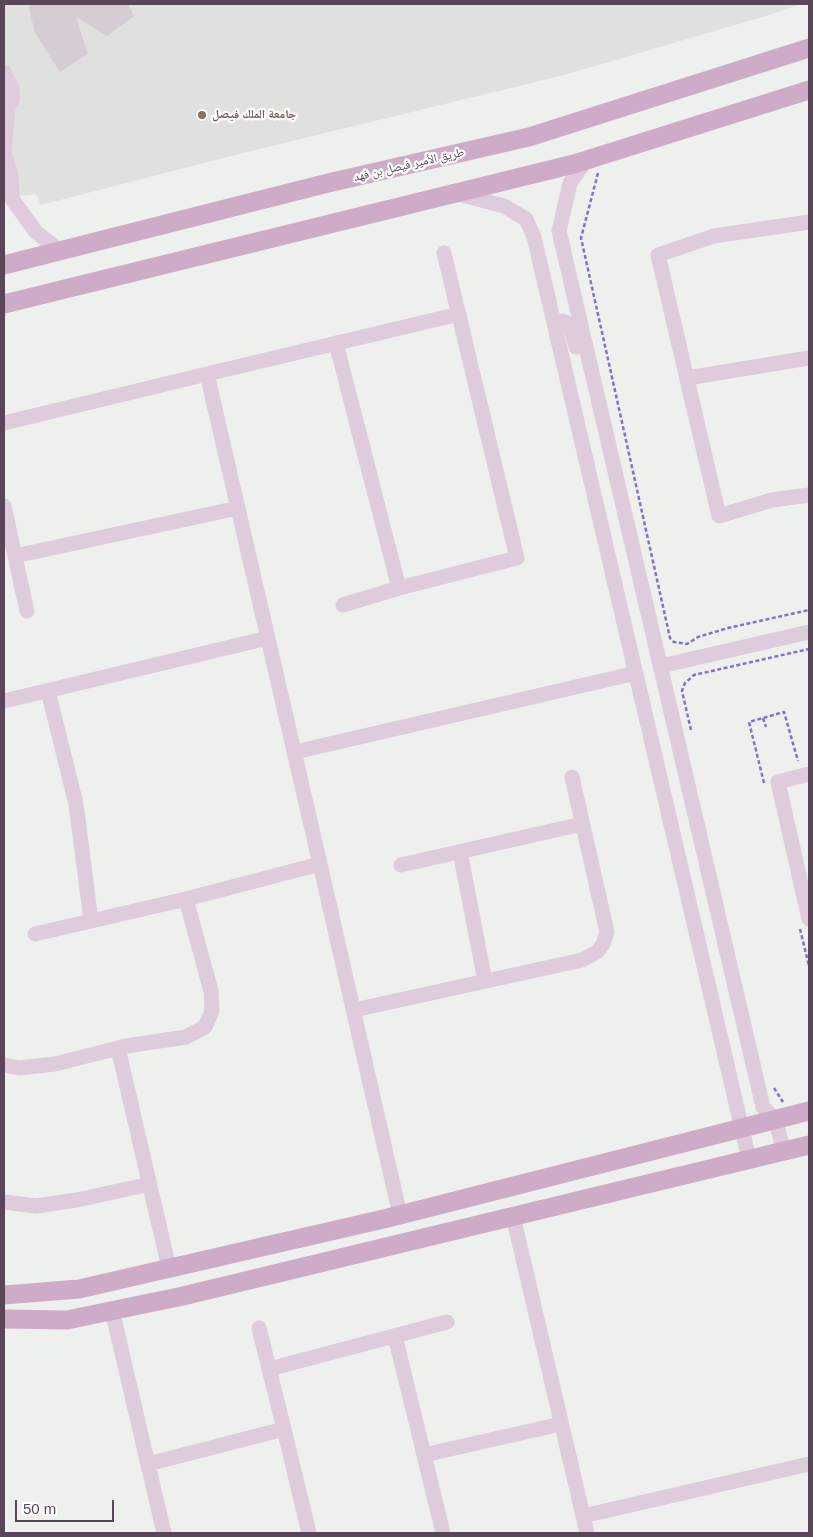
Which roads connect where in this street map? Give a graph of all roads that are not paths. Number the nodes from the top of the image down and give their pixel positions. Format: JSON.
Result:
{"nodes":[{"id":1,"x":809,"y":48,"type":"edge"},
{"id":2,"x":4,"y":72,"type":"edge"},
{"id":3,"x":809,"y":90,"type":"edge"},
{"id":4,"x":6,"y":111,"type":"edge"},
{"id":5,"x":593,"y":163,"type":"junction"},
{"id":6,"x":453,"y":193,"type":"junction"},
{"id":7,"x":809,"y":222,"type":"edge"},
{"id":8,"x":60,"y":251,"type":"junction"},
{"id":9,"x":444,"y":254,"type":"dead end"},
{"id":10,"x":4,"y":265,"type":"edge"},
{"id":11,"x":4,"y":304,"type":"edge"},
{"id":12,"x":459,"y":314,"type":"junction"},
{"id":13,"x":555,"y":325,"type":"junction"},
{"id":14,"x":336,"y":343,"type":"junction"},
{"id":15,"x":809,"y":358,"type":"edge"},
{"id":16,"x":207,"y":374,"type":"junction"},
{"id":17,"x":687,"y":378,"type":"junction"},
{"id":18,"x":598,"y":399,"type":"junction"},
{"id":19,"x":4,"y":424,"type":"edge"},
{"id":20,"x":809,"y":495,"type":"edge"},
{"id":21,"x":4,"y":506,"type":"edge"},
{"id":22,"x":238,"y":508,"type":"junction"},
{"id":23,"x":15,"y":556,"type":"junction"},
{"id":24,"x":399,"y":588,"type":"junction"},
{"id":25,"x":343,"y":606,"type":"dead end"},
{"id":26,"x":27,"y":611,"type":"dead end"},
{"id":27,"x":809,"y":632,"type":"edge"},
{"id":28,"x":268,"y":638,"type":"junction"},
{"id":29,"x":661,"y":666,"type":"junction"},
{"id":30,"x":636,"y":673,"type":"junction"},
{"id":31,"x":48,"y":691,"type":"junction"},
{"id":32,"x":4,"y":701,"type":"edge"},
{"id":33,"x":295,"y":752,"type":"junction"},
{"id":34,"x":809,"y":774,"type":"edge"},
{"id":35,"x":572,"y":777,"type":"dead end"},
{"id":36,"x":582,"y":824,"type":"junction"},
{"id":37,"x":460,"y":852,"type":"junction"},
{"id":38,"x":320,"y":864,"type":"junction"},
{"id":39,"x":401,"y":866,"type":"dead end"},
{"id":40,"x":186,"y":899,"type":"junction"},
{"id":41,"x":809,"y":919,"type":"edge"},
{"id":42,"x":91,"y":921,"type":"junction"},
{"id":43,"x":35,"y":934,"type":"dead end"},
{"id":44,"x":485,"y":981,"type":"junction"},
{"id":45,"x":354,"y":1010,"type":"junction"},
{"id":46,"x":118,"y":1048,"type":"junction"},
{"id":47,"x":4,"y":1065,"type":"edge"},
{"id":48,"x":809,"y":1111,"type":"edge"},
{"id":49,"x":776,"y":1120,"type":"junction"},
{"id":50,"x":742,"y":1128,"type":"junction"},
{"id":51,"x":809,"y":1145,"type":"edge"},
{"id":52,"x":784,"y":1151,"type":"junction"},
{"id":53,"x":749,"y":1159,"type":"junction"},
{"id":54,"x":150,"y":1184,"type":"junction"},
{"id":55,"x":4,"y":1202,"type":"edge"},
{"id":56,"x":400,"y":1215,"type":"junction"},
{"id":57,"x":513,"y":1216,"type":"junction"},
{"id":58,"x":169,"y":1268,"type":"junction"},
{"id":59,"x":4,"y":1295,"type":"edge"},
{"id":60,"x":112,"y":1310,"type":"junction"},
{"id":61,"x":4,"y":1319,"type":"edge"},
{"id":62,"x":447,"y":1322,"type":"dead end"},
{"id":63,"x":259,"y":1328,"type":"dead end"},
{"id":64,"x":395,"y":1336,"type":"junction"},
{"id":65,"x":269,"y":1369,"type":"junction"},
{"id":66,"x":562,"y":1424,"type":"junction"},
{"id":67,"x":284,"y":1429,"type":"junction"},
{"id":68,"x":424,"y":1455,"type":"junction"},
{"id":69,"x":148,"y":1464,"type":"junction"},
{"id":70,"x":809,"y":1464,"type":"edge"},
{"id":71,"x":583,"y":1516,"type":"junction"},
{"id":72,"x":164,"y":1533,"type":"edge"},
{"id":73,"x":309,"y":1533,"type":"edge"},
{"id":74,"x":443,"y":1533,"type":"edge"},
{"id":75,"x":587,"y":1533,"type":"edge"}],
"edges":[{"from":1,"to":8,"type":"main road","name":"طريق الأمير فيصل بن فهد"},
{"from":2,"to":4,"type":"street"},
{"from":3,"to":5,"type":"main road"},
{"from":4,"to":8,"type":"street"},
{"from":5,"to":6,"type":"main road"},
{"from":5,"to":18,"type":"street"},
{"from":6,"to":11,"type":"main road"},
{"from":6,"to":13,"type":"street"},
{"from":7,"to":17,"type":"street"},
{"from":8,"to":10,"type":"main road","name":"طريق الأمير فيصل بن فهد"},
{"from":9,"to":12,"type":"street"},
{"from":12,"to":14,"type":"street"},
{"from":12,"to":24,"type":"street"},
{"from":13,"to":18,"type":"street"},
{"from":13,"to":30,"type":"street"},
{"from":14,"to":16,"type":"street"},
{"from":14,"to":24,"type":"street"},
{"from":15,"to":17,"type":"street"},
{"from":16,"to":19,"type":"street"},
{"from":16,"to":22,"type":"street"},
{"from":17,"to":20,"type":"street"},
{"from":18,"to":29,"type":"street"},
{"from":21,"to":23,"type":"street"},
{"from":22,"to":23,"type":"street"},
{"from":22,"to":28,"type":"street"},
{"from":23,"to":26,"type":"street"},
{"from":24,"to":25,"type":"street"},
{"from":27,"to":29,"type":"street"},
{"from":28,"to":31,"type":"street"},
{"from":28,"to":33,"type":"street"},
{"from":29,"to":49,"type":"street"},
{"from":30,"to":33,"type":"street"},
{"from":30,"to":50,"type":"street"},
{"from":31,"to":32,"type":"street"},
{"from":31,"to":42,"type":"street"},
{"from":33,"to":38,"type":"street"},
{"from":34,"to":41,"type":"street"},
{"from":35,"to":36,"type":"street"},
{"from":36,"to":37,"type":"street"},
{"from":36,"to":44,"type":"street"},
{"from":37,"to":39,"type":"street"},
{"from":37,"to":44,"type":"street"},
{"from":38,"to":40,"type":"street"},
{"from":38,"to":45,"type":"street"},
{"from":40,"to":42,"type":"street"},
{"from":40,"to":46,"type":"street"},
{"from":42,"to":43,"type":"street"},
{"from":44,"to":45,"type":"street"},
{"from":45,"to":56,"type":"street"},
{"from":46,"to":47,"type":"street"},
{"from":46,"to":54,"type":"street"},
{"from":48,"to":49,"type":"main road"},
{"from":49,"to":50,"type":"main road"},
{"from":49,"to":52,"type":"street"},
{"from":50,"to":53,"type":"street"},
{"from":50,"to":56,"type":"main road"},
{"from":51,"to":52,"type":"main road"},
{"from":52,"to":53,"type":"main road"},
{"from":53,"to":57,"type":"main road"},
{"from":54,"to":55,"type":"street"},
{"from":54,"to":58,"type":"street"},
{"from":56,"to":58,"type":"main road"},
{"from":57,"to":60,"type":"main road"},
{"from":57,"to":66,"type":"street"},
{"from":58,"to":59,"type":"main road"},
{"from":60,"to":61,"type":"main road"},
{"from":60,"to":69,"type":"street"},
{"from":62,"to":64,"type":"street"},
{"from":63,"to":65,"type":"street"},
{"from":64,"to":65,"type":"street"},
{"from":64,"to":68,"type":"street"},
{"from":65,"to":67,"type":"street"},
{"from":66,"to":68,"type":"street"},
{"from":66,"to":71,"type":"street"},
{"from":67,"to":69,"type":"street"},
{"from":67,"to":73,"type":"street"},
{"from":68,"to":74,"type":"street"},
{"from":69,"to":72,"type":"street"},
{"from":70,"to":71,"type":"street"},
{"from":71,"to":75,"type":"street"}]}
